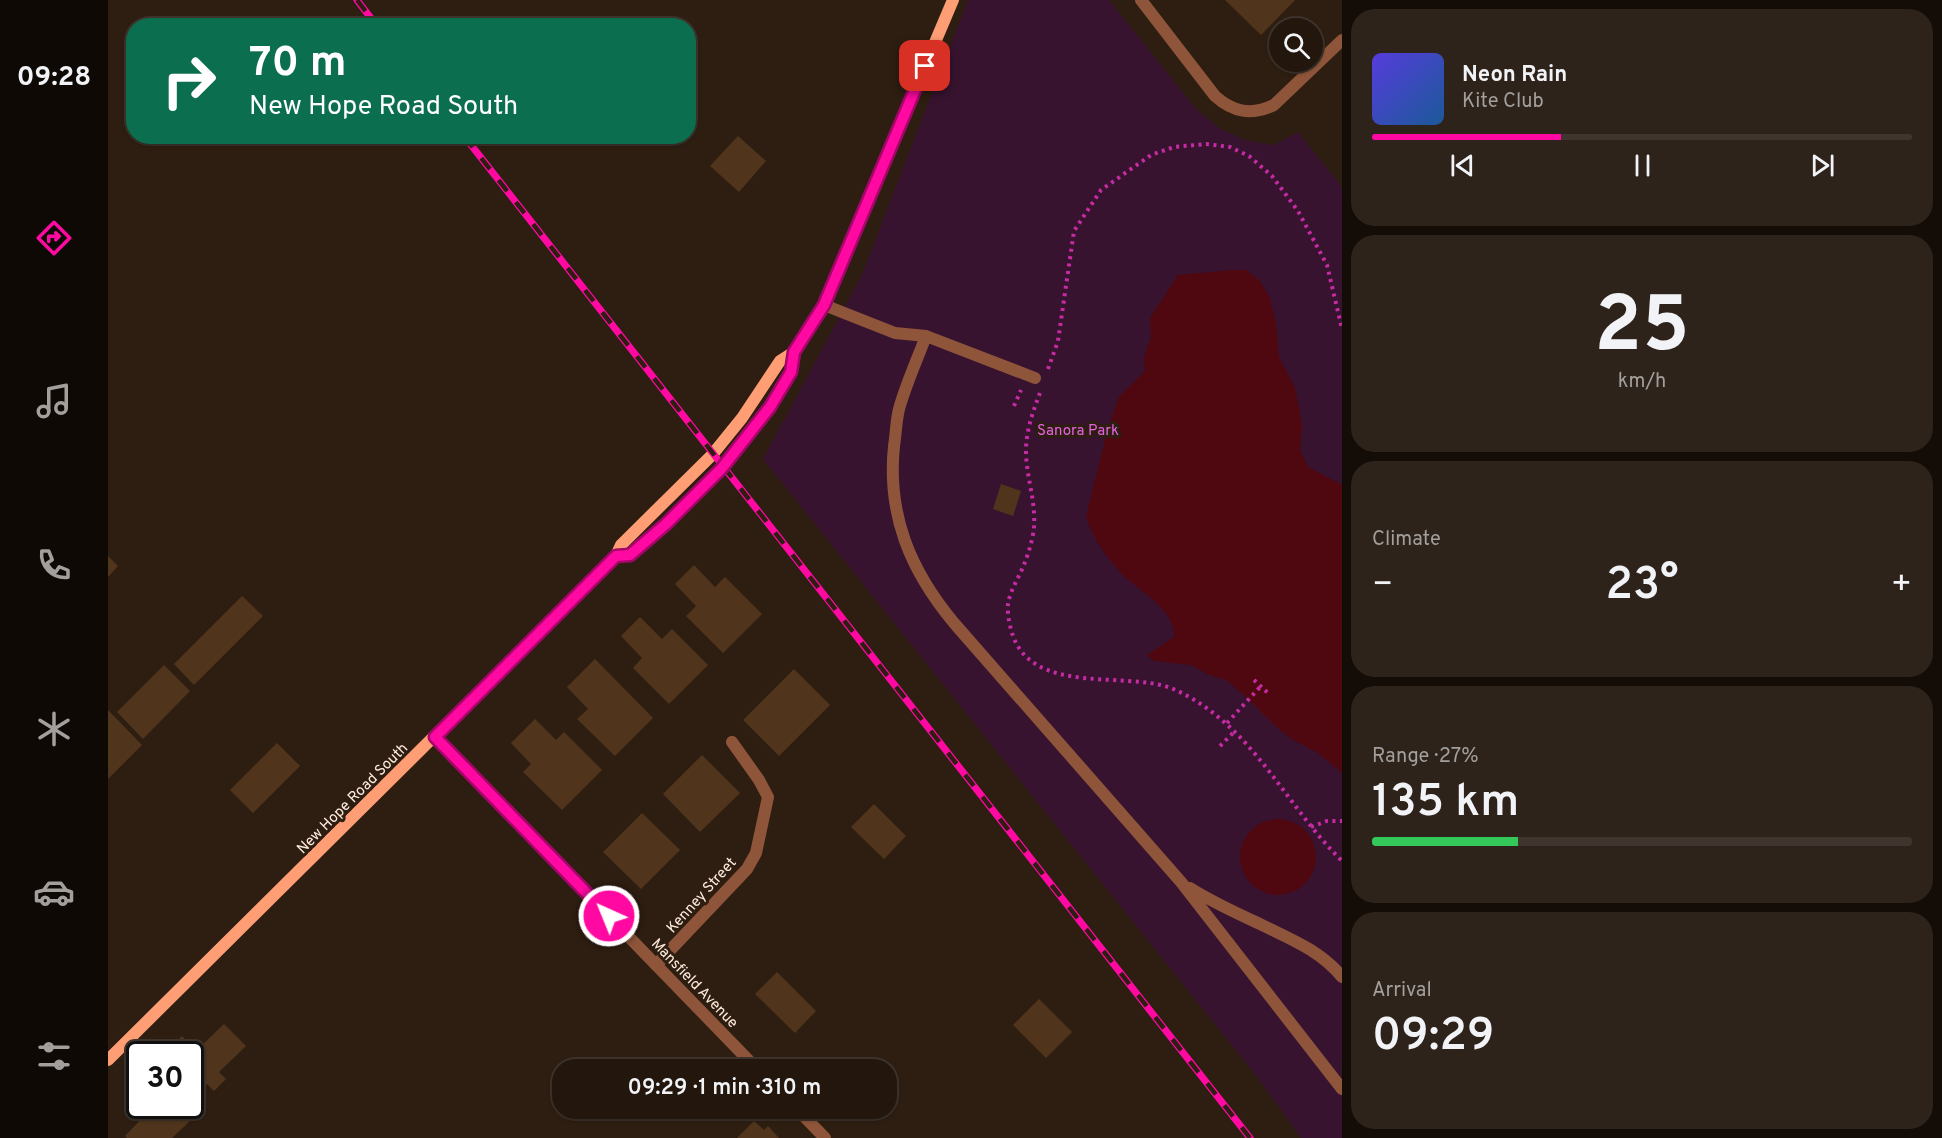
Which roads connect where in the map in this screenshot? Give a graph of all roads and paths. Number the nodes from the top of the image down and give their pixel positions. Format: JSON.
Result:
{"nodes":[{"id":1,"x":953,"y":0,"type":"edge"},
{"id":2,"x":1141,"y":0,"type":"edge"},
{"id":3,"x":1342,"y":40,"type":"edge"},
{"id":4,"x":824,"y":305,"type":"junction"},
{"id":5,"x":1342,"y":329,"type":"edge"},
{"id":6,"x":926,"y":336,"type":"junction"},
{"id":7,"x":794,"y":352,"type":"junction"},
{"id":8,"x":1047,"y":372,"type":"dead end"},
{"id":9,"x":1039,"y":380,"type":"joint"},
{"id":10,"x":616,"y":556,"type":"junction"},
{"id":11,"x":1254,"y":680,"type":"dead end"},
{"id":12,"x":1261,"y":686,"type":"junction"},
{"id":13,"x":1268,"y":693,"type":"dead end"},
{"id":14,"x":1227,"y":723,"type":"junction"},
{"id":15,"x":1235,"y":731,"type":"junction"},
{"id":16,"x":435,"y":737,"type":"junction"},
{"id":17,"x":732,"y":742,"type":"dead end"},
{"id":18,"x":1220,"y":746,"type":"dead end"},
{"id":19,"x":1342,"y":821,"type":"edge"},
{"id":20,"x":1311,"y":827,"type":"junction"},
{"id":21,"x":1342,"y":861,"type":"edge"},
{"id":22,"x":1181,"y":882,"type":"junction"},
{"id":23,"x":656,"y":965,"type":"junction"},
{"id":24,"x":1342,"y":977,"type":"edge"},
{"id":25,"x":747,"y":1059,"type":"edge"},
{"id":26,"x":108,"y":1060,"type":"edge"},
{"id":27,"x":1342,"y":1089,"type":"edge"},
{"id":28,"x":807,"y":1119,"type":"edge"},
{"id":29,"x":825,"y":1138,"type":"edge"}],
"edges":[{"from":1,"to":4,"type":"street","name":"New Hope Road South"},
{"from":2,"to":3,"type":"street"},
{"from":4,"to":6,"type":"street"},
{"from":4,"to":7,"type":"street","name":"New Hope Road South"},
{"from":5,"to":8,"type":"path"},
{"from":6,"to":9,"type":"street"},
{"from":6,"to":22,"type":"street"},
{"from":7,"to":10,"type":"street","name":"New Hope Road South"},
{"from":7,"to":10,"type":"street","name":"New Hope Road South"},
{"from":9,"to":14,"type":"path"},
{"from":10,"to":16,"type":"street","name":"New Hope Road South"},
{"from":11,"to":12,"type":"path"},
{"from":12,"to":13,"type":"path"},
{"from":12,"to":14,"type":"path"},
{"from":14,"to":15,"type":"path"},
{"from":15,"to":18,"type":"path"},
{"from":15,"to":20,"type":"path"},
{"from":16,"to":23,"type":"street","name":"Mansfield Avenue"},
{"from":16,"to":26,"type":"street","name":"New Hope Road South"},
{"from":17,"to":23,"type":"street","name":"Kenney Street"},
{"from":19,"to":20,"type":"path"},
{"from":20,"to":21,"type":"path"},
{"from":22,"to":24,"type":"street"},
{"from":22,"to":27,"type":"street"},
{"from":23,"to":25,"type":"street","name":"Mansfield Avenue"},
{"from":28,"to":29,"type":"street"}]}
